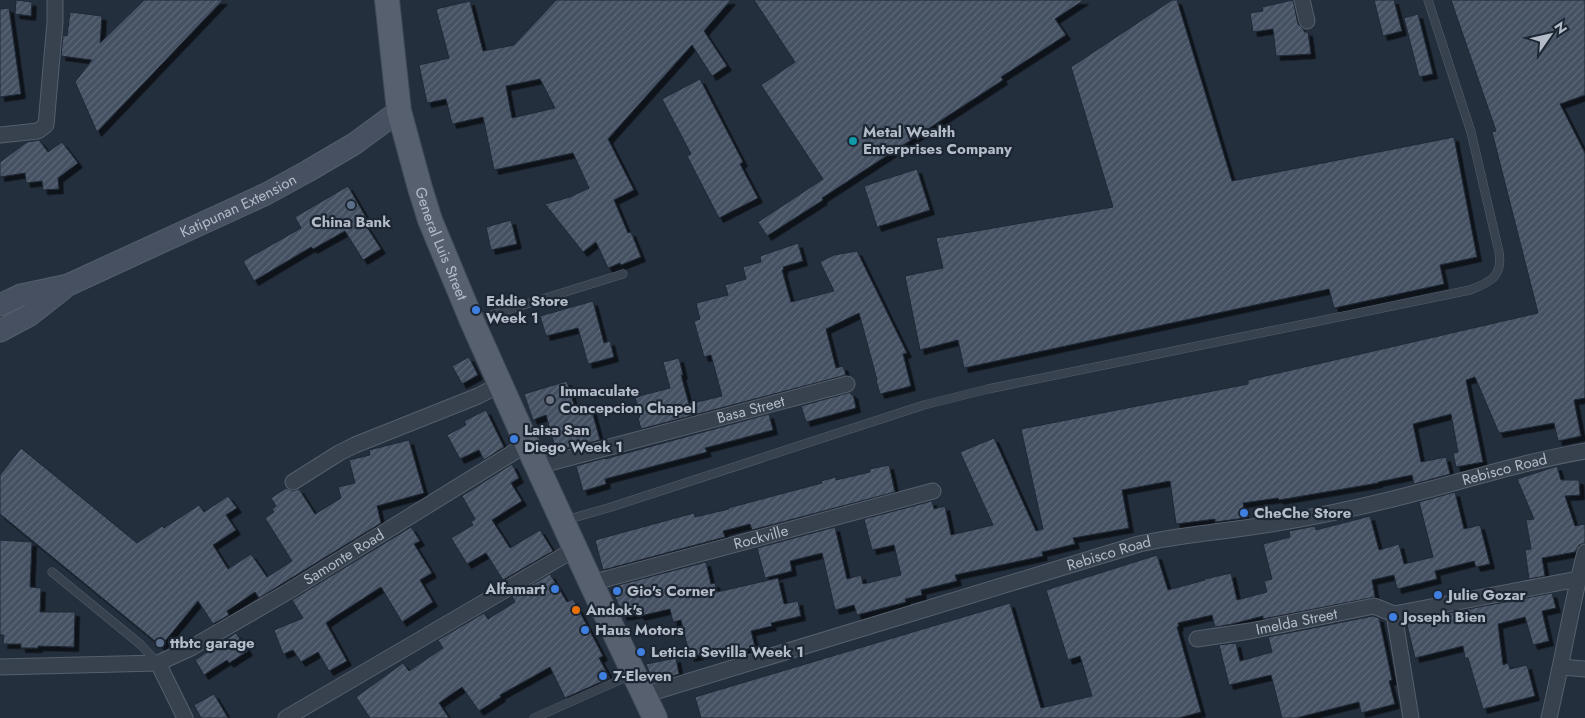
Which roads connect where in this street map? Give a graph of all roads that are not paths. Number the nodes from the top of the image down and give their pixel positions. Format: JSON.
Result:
{"nodes":[{"id":1,"x":55,"y":0,"type":"edge"},
{"id":2,"x":386,"y":0,"type":"edge"},
{"id":3,"x":1302,"y":0,"type":"edge"},
{"id":4,"x":1428,"y":0,"type":"edge"},
{"id":5,"x":1307,"y":21,"type":"dead end"},
{"id":6,"x":399,"y":111,"type":"junction"},
{"id":7,"x":0,"y":135,"type":"edge"},
{"id":8,"x":623,"y":274,"type":"dead end"},
{"id":9,"x":68,"y":285,"type":"junction"},
{"id":10,"x":0,"y":305,"type":"edge"},
{"id":11,"x":472,"y":321,"type":"junction"},
{"id":12,"x":0,"y":331,"type":"edge"},
{"id":13,"x":501,"y":384,"type":"junction"},
{"id":14,"x":847,"y":384,"type":"dead end"},
{"id":15,"x":527,"y":444,"type":"junction"},
{"id":16,"x":1585,"y":451,"type":"edge"},
{"id":17,"x":538,"y":466,"type":"junction"},
{"id":18,"x":293,"y":482,"type":"dead end"},
{"id":19,"x":933,"y":491,"type":"dead end"},
{"id":20,"x":562,"y":521,"type":"junction"},
{"id":21,"x":575,"y":549,"type":"junction"},
{"id":22,"x":1585,"y":552,"type":"edge"},
{"id":23,"x":52,"y":572,"type":"dead end"},
{"id":24,"x":1578,"y":579,"type":"junction"},
{"id":25,"x":591,"y":583,"type":"junction"},
{"id":26,"x":1394,"y":614,"type":"junction"},
{"id":27,"x":1197,"y":639,"type":"dead end"},
{"id":28,"x":158,"y":663,"type":"junction"},
{"id":29,"x":0,"y":667,"type":"edge"},
{"id":30,"x":1561,"y":667,"type":"junction"},
{"id":31,"x":1585,"y":669,"type":"edge"},
{"id":32,"x":634,"y":674,"type":"junction"},
{"id":33,"x":644,"y":696,"type":"junction"},
{"id":34,"x":185,"y":718,"type":"edge"},
{"id":35,"x":286,"y":718,"type":"edge"},
{"id":36,"x":534,"y":718,"type":"edge"},
{"id":37,"x":655,"y":718,"type":"edge"},
{"id":38,"x":1411,"y":718,"type":"edge"},
{"id":39,"x":1549,"y":718,"type":"edge"}],
"edges":[{"from":1,"to":7,"type":"street"},
{"from":2,"to":6,"type":"main road","name":"General Luis Street"},
{"from":3,"to":5,"type":"street"},
{"from":4,"to":20,"type":"lane"},
{"from":6,"to":9,"type":"main road","name":"Katipunan Extension"},
{"from":6,"to":11,"type":"main road","name":"General Luis Street"},
{"from":8,"to":11,"type":"lane"},
{"from":9,"to":10,"type":"main road","name":"Katipunan Extension"},
{"from":9,"to":12,"type":"main road","name":"Katipunan Extension"},
{"from":11,"to":13,"type":"main road","name":"General Luis Street"},
{"from":13,"to":15,"type":"main road","name":"General Luis Street"},
{"from":13,"to":18,"type":"street"},
{"from":14,"to":17,"type":"street","name":"Basa Street"},
{"from":15,"to":17,"type":"main road","name":"General Luis Street"},
{"from":15,"to":28,"type":"street","name":"Samonte Road"},
{"from":16,"to":33,"type":"street","name":"Rebisco Road"},
{"from":17,"to":20,"type":"main road","name":"General Luis Street"},
{"from":19,"to":25,"type":"street","name":"Rockville"},
{"from":20,"to":21,"type":"main road","name":"General Luis Street"},
{"from":21,"to":25,"type":"main road","name":"General Luis Street"},
{"from":21,"to":35,"type":"street"},
{"from":22,"to":24,"type":"street"},
{"from":23,"to":28,"type":"lane"},
{"from":24,"to":26,"type":"street","name":"Imelda Street"},
{"from":24,"to":30,"type":"street"},
{"from":25,"to":32,"type":"main road","name":"General Luis Street"},
{"from":26,"to":27,"type":"street","name":"Imelda Street"},
{"from":26,"to":38,"type":"street"},
{"from":28,"to":29,"type":"street","name":"Samonte Road"},
{"from":28,"to":34,"type":"street"},
{"from":30,"to":31,"type":"street"},
{"from":30,"to":39,"type":"street"},
{"from":32,"to":33,"type":"main road","name":"General Luis Street"},
{"from":32,"to":36,"type":"lane"},
{"from":33,"to":37,"type":"main road","name":"General Luis Street"}]}
